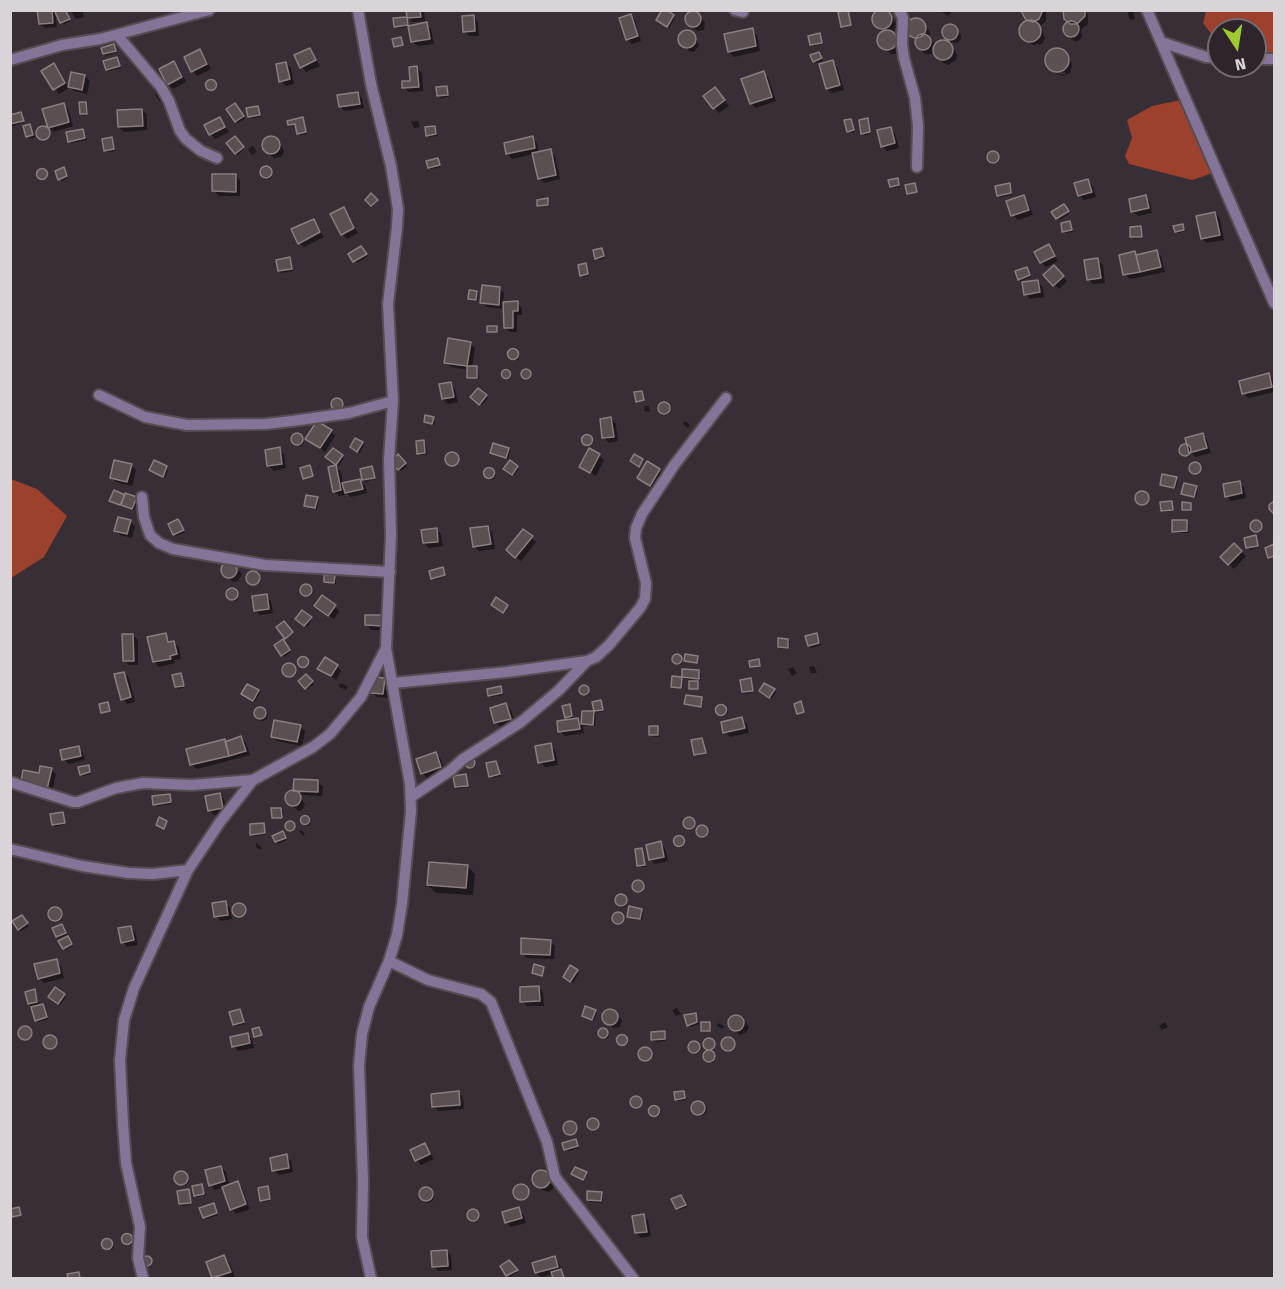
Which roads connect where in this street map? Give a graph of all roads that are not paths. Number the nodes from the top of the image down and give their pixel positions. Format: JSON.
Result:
{"nodes":[{"id":1,"x":209,"y":10,"type":"edge"},
{"id":2,"x":358,"y":10,"type":"edge"},
{"id":3,"x":899,"y":10,"type":"edge"},
{"id":4,"x":1147,"y":10,"type":"edge"},
{"id":5,"x":117,"y":35,"type":"junction"},
{"id":6,"x":1161,"y":42,"type":"junction"},
{"id":7,"x":1207,"y":57,"type":"edge"},
{"id":8,"x":10,"y":60,"type":"edge"},
{"id":9,"x":218,"y":158,"type":"dead end"},
{"id":10,"x":917,"y":166,"type":"dead end"},
{"id":11,"x":1275,"y":303,"type":"edge"},
{"id":12,"x":99,"y":395,"type":"dead end"},
{"id":13,"x":726,"y":398,"type":"dead end"},
{"id":14,"x":393,"y":401,"type":"junction"},
{"id":15,"x":142,"y":497,"type":"dead end"},
{"id":16,"x":390,"y":572,"type":"junction"},
{"id":17,"x":386,"y":648,"type":"junction"},
{"id":18,"x":587,"y":661,"type":"junction"},
{"id":19,"x":393,"y":683,"type":"junction"},
{"id":20,"x":253,"y":780,"type":"junction"},
{"id":21,"x":10,"y":782,"type":"edge"},
{"id":22,"x":411,"y":796,"type":"junction"},
{"id":23,"x":10,"y":849,"type":"edge"},
{"id":24,"x":188,"y":870,"type":"junction"},
{"id":25,"x":389,"y":961,"type":"junction"},
{"id":26,"x":143,"y":1278,"type":"edge"},
{"id":27,"x":371,"y":1278,"type":"edge"},
{"id":28,"x":633,"y":1278,"type":"edge"}],
"edges":[{"from":1,"to":5,"type":"street"},
{"from":2,"to":14,"type":"street"},
{"from":3,"to":10,"type":"street"},
{"from":4,"to":6,"type":"street"},
{"from":5,"to":8,"type":"street"},
{"from":5,"to":9,"type":"street"},
{"from":6,"to":7,"type":"street"},
{"from":6,"to":11,"type":"street"},
{"from":12,"to":14,"type":"street"},
{"from":13,"to":18,"type":"street"},
{"from":14,"to":16,"type":"street"},
{"from":15,"to":16,"type":"street"},
{"from":16,"to":17,"type":"street"},
{"from":17,"to":19,"type":"street"},
{"from":17,"to":20,"type":"street"},
{"from":18,"to":19,"type":"street"},
{"from":18,"to":22,"type":"street"},
{"from":19,"to":22,"type":"street"},
{"from":20,"to":21,"type":"street"},
{"from":20,"to":24,"type":"street"},
{"from":22,"to":25,"type":"street"},
{"from":23,"to":24,"type":"street"},
{"from":24,"to":26,"type":"street"},
{"from":25,"to":27,"type":"street"},
{"from":25,"to":28,"type":"street"}]}
